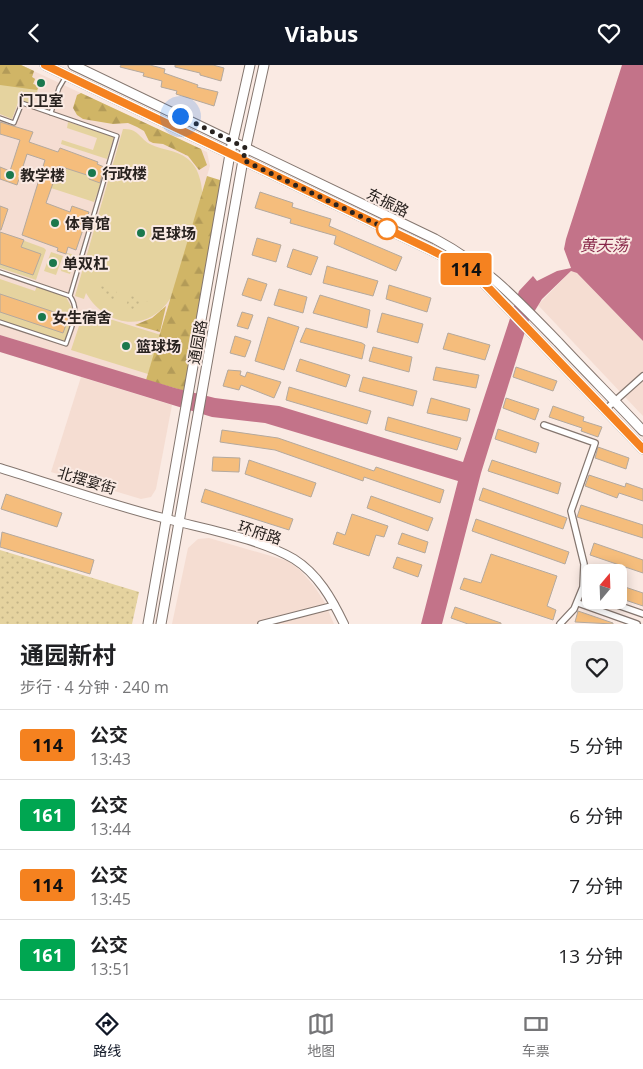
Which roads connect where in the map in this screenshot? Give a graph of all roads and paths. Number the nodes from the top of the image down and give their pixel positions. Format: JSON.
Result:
{"nodes":[{"id":1,"x":45,"y":65,"type":"edge"},
{"id":2,"x":73,"y":65,"type":"edge"},
{"id":3,"x":250,"y":65,"type":"edge"},
{"id":4,"x":264,"y":65,"type":"edge"},
{"id":5,"x":67,"y":75,"type":"junction"},
{"id":6,"x":51,"y":113,"type":"junction"},
{"id":7,"x":0,"y":118,"type":"edge"},
{"id":8,"x":233,"y":141,"type":"junction"},
{"id":9,"x":246,"y":148,"type":"junction"},
{"id":10,"x":230,"y":154,"type":"junction"},
{"id":11,"x":243,"y":160,"type":"junction"},
{"id":12,"x":0,"y":272,"type":"edge"},
{"id":13,"x":70,"y":296,"type":"junction"},
{"id":14,"x":0,"y":322,"type":"edge"},
{"id":15,"x":643,"y":376,"type":"edge"},
{"id":16,"x":615,"y":401,"type":"junction"},
{"id":17,"x":606,"y":409,"type":"junction"},
{"id":18,"x":544,"y":425,"type":"dead end"},
{"id":19,"x":643,"y":431,"type":"edge"},
{"id":20,"x":643,"y":449,"type":"edge"},
{"id":21,"x":0,"y":468,"type":"edge"},
{"id":22,"x":166,"y":519,"type":"junction"},
{"id":23,"x":179,"y":522,"type":"junction"},
{"id":24,"x":584,"y":564,"type":"edge"},
{"id":25,"x":582,"y":593,"type":"edge"},
{"id":26,"x":578,"y":603,"type":"junction"},
{"id":27,"x":335,"y":605,"type":"junction"},
{"id":28,"x":628,"y":609,"type":"edge"},
{"id":29,"x":643,"y":614,"type":"edge"},
{"id":30,"x":148,"y":624,"type":"edge"},
{"id":31,"x":160,"y":624,"type":"edge"},
{"id":32,"x":261,"y":624,"type":"edge"},
{"id":33,"x":344,"y":624,"type":"edge"},
{"id":34,"x":560,"y":624,"type":"edge"},
{"id":35,"x":637,"y":624,"type":"edge"}],
"edges":[{"from":1,"to":5,"type":"main road","name":"东振路"},
{"from":2,"to":8,"type":"main road","name":"东振路"},
{"from":3,"to":8,"type":"main road","name":"通园路"},
{"from":4,"to":9,"type":"main road","name":"通园路"},
{"from":5,"to":6,"type":"lane"},
{"from":5,"to":10,"type":"main road","name":"东振路"},
{"from":6,"to":7,"type":"lane"},
{"from":6,"to":13,"type":"lane"},
{"from":8,"to":9,"type":"main road","name":"东振路"},
{"from":8,"to":10,"type":"main road","name":"通园路"},
{"from":9,"to":11,"type":"main road","name":"通园路"},
{"from":9,"to":16,"type":"main road","name":"东振路"},
{"from":10,"to":11,"type":"main road","name":"东振路"},
{"from":10,"to":22,"type":"main road","name":"通园路"},
{"from":11,"to":17,"type":"main road","name":"东振路"},
{"from":11,"to":23,"type":"main road","name":"通园路"},
{"from":12,"to":13,"type":"lane"},
{"from":13,"to":14,"type":"lane"},
{"from":15,"to":16,"type":"street"},
{"from":16,"to":17,"type":"street"},
{"from":16,"to":19,"type":"main road","name":"东振路"},
{"from":17,"to":20,"type":"main road","name":"东振路"},
{"from":18,"to":24,"type":"street"},
{"from":21,"to":22,"type":"street","name":"北摆宴街"},
{"from":22,"to":23,"type":"street","name":"环府路"},
{"from":22,"to":30,"type":"main road","name":"通园路"},
{"from":23,"to":27,"type":"street","name":"环府路"},
{"from":23,"to":31,"type":"main road","name":"通园路"},
{"from":25,"to":26,"type":"street"},
{"from":26,"to":34,"type":"street"},
{"from":26,"to":35,"type":"street"},
{"from":27,"to":32,"type":"street"},
{"from":27,"to":33,"type":"street","name":"环府路"},
{"from":28,"to":29,"type":"street"}]}
